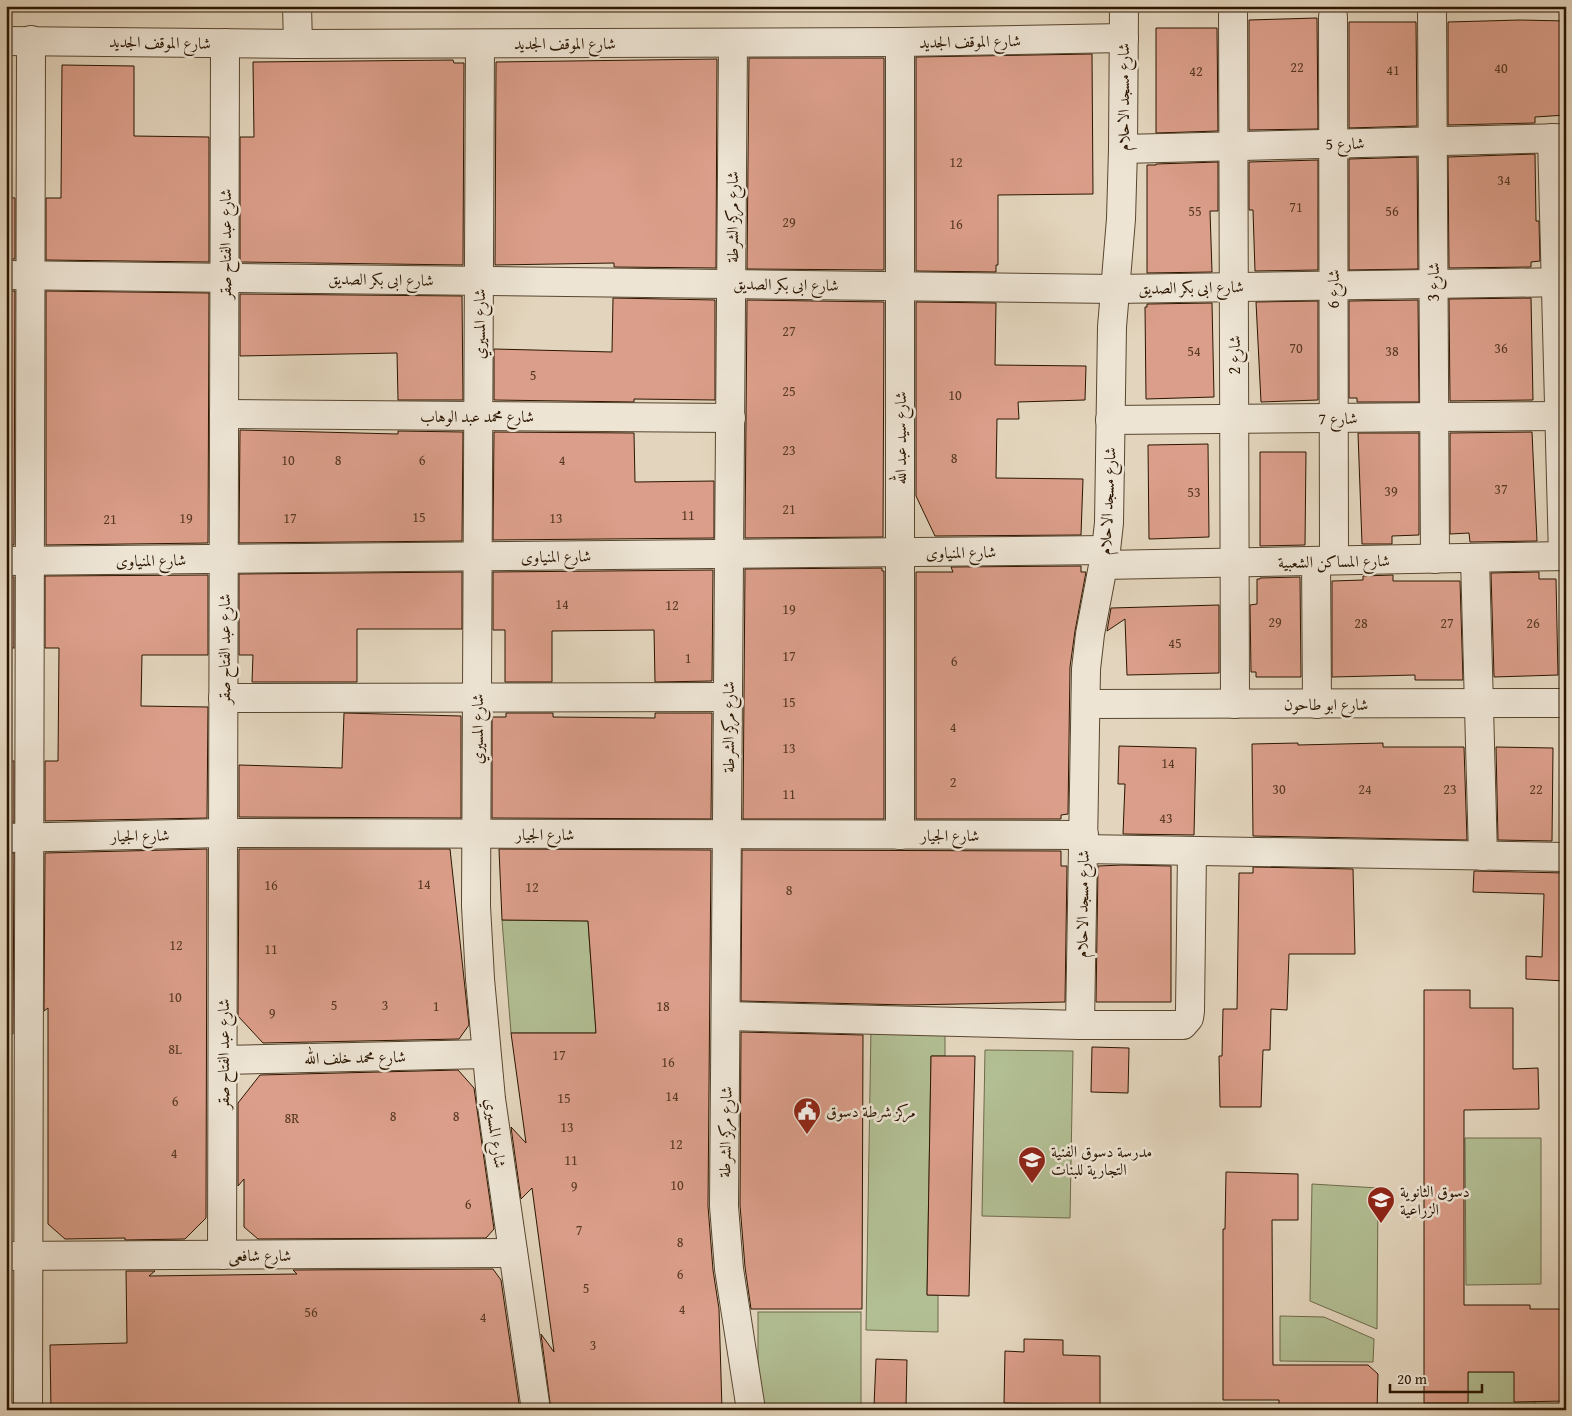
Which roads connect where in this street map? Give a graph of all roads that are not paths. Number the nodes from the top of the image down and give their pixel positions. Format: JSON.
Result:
{"nodes":[{"id":1,"x":297,"y":6,"type":"edge"},
{"id":2,"x":1124,"y":6,"type":"edge"},
{"id":3,"x":1233,"y":6,"type":"edge"},
{"id":4,"x":1432,"y":6,"type":"edge"},
{"id":5,"x":1334,"y":17,"type":"dead end"},
{"id":6,"x":1124,"y":38,"type":"junction"},
{"id":7,"x":18,"y":41,"type":"edge"},
{"id":8,"x":900,"y":42,"type":"junction"},
{"id":9,"x":225,"y":43,"type":"junction"},
{"id":10,"x":733,"y":43,"type":"junction"},
{"id":11,"x":298,"y":44,"type":"junction"},
{"id":12,"x":480,"y":44,"type":"junction"},
{"id":13,"x":1559,"y":138,"type":"edge"},
{"id":14,"x":1432,"y":141,"type":"junction"},
{"id":15,"x":1333,"y":144,"type":"junction"},
{"id":16,"x":1233,"y":146,"type":"junction"},
{"id":17,"x":1124,"y":149,"type":"junction"},
{"id":18,"x":18,"y":275,"type":"edge"},
{"id":19,"x":225,"y":277,"type":"junction"},
{"id":20,"x":479,"y":281,"type":"junction"},
{"id":21,"x":1560,"y":282,"type":"edge"},
{"id":22,"x":732,"y":284,"type":"junction"},
{"id":23,"x":1433,"y":284,"type":"junction"},
{"id":24,"x":1333,"y":285,"type":"junction"},
{"id":25,"x":900,"y":286,"type":"junction"},
{"id":26,"x":1233,"y":287,"type":"junction"},
{"id":27,"x":1115,"y":289,"type":"junction"},
{"id":28,"x":224,"y":414,"type":"junction"},
{"id":29,"x":478,"y":416,"type":"junction"},
{"id":30,"x":1562,"y":416,"type":"edge"},
{"id":31,"x":1435,"y":417,"type":"junction"},
{"id":32,"x":731,"y":418,"type":"junction"},
{"id":33,"x":1333,"y":418,"type":"junction"},
{"id":34,"x":1234,"y":419,"type":"junction"},
{"id":35,"x":1110,"y":420,"type":"junction"},
{"id":36,"x":900,"y":552,"type":"junction"},
{"id":37,"x":729,"y":554,"type":"junction"},
{"id":38,"x":478,"y":556,"type":"junction"},
{"id":39,"x":1564,"y":556,"type":"edge"},
{"id":40,"x":1104,"y":558,"type":"junction"},
{"id":41,"x":1475,"y":558,"type":"junction"},
{"id":42,"x":224,"y":559,"type":"junction"},
{"id":43,"x":1435,"y":559,"type":"junction"},
{"id":44,"x":18,"y":561,"type":"edge"},
{"id":45,"x":1325,"y":561,"type":"junction"},
{"id":46,"x":1234,"y":563,"type":"junction"},
{"id":47,"x":477,"y":697,"type":"junction"},
{"id":48,"x":728,"y":697,"type":"junction"},
{"id":49,"x":223,"y":698,"type":"junction"},
{"id":50,"x":1480,"y":703,"type":"junction"},
{"id":51,"x":1566,"y":703,"type":"edge"},
{"id":52,"x":1086,"y":704,"type":"junction"},
{"id":53,"x":1235,"y":704,"type":"junction"},
{"id":54,"x":1317,"y":704,"type":"junction"},
{"id":55,"x":223,"y":833,"type":"junction"},
{"id":56,"x":476,"y":834,"type":"junction"},
{"id":57,"x":727,"y":834,"type":"junction"},
{"id":58,"x":900,"y":835,"type":"junction"},
{"id":59,"x":17,"y":838,"type":"edge"},
{"id":60,"x":1083,"y":842,"type":"junction"},
{"id":61,"x":1192,"y":851,"type":"junction"},
{"id":62,"x":1483,"y":856,"type":"junction"},
{"id":63,"x":1566,"y":857,"type":"edge"},
{"id":64,"x":726,"y":1016,"type":"junction"},
{"id":65,"x":1080,"y":1024,"type":"junction"},
{"id":66,"x":486,"y":1054,"type":"junction"},
{"id":67,"x":223,"y":1060,"type":"junction"},
{"id":68,"x":17,"y":1068,"type":"edge"},
{"id":69,"x":513,"y":1253,"type":"junction"},
{"id":70,"x":222,"y":1255,"type":"junction"},
{"id":71,"x":17,"y":1256,"type":"edge"},
{"id":72,"x":28,"y":1410,"type":"edge"},
{"id":73,"x":536,"y":1410,"type":"edge"},
{"id":74,"x":751,"y":1410,"type":"edge"}],
"edges":[{"from":1,"to":11,"type":"street"},
{"from":2,"to":6,"type":"street","name":"شارع مسجد الاحلام"},
{"from":3,"to":16,"type":"street","name":"شارع 2"},
{"from":4,"to":14,"type":"street","name":"شارع 3"},
{"from":5,"to":15,"type":"street","name":"شارع 6"},
{"from":6,"to":8,"type":"street","name":"شارع الموقف الجديد"},
{"from":6,"to":17,"type":"street","name":"شارع مسجد الاحلام"},
{"from":7,"to":9,"type":"street","name":"شارع الموقف الجديد"},
{"from":7,"to":18,"type":"street"},
{"from":8,"to":10,"type":"street","name":"شارع الموقف الجديد"},
{"from":8,"to":25,"type":"street","name":"شارع سيد عبد الله"},
{"from":9,"to":11,"type":"street","name":"شارع الموقف الجديد"},
{"from":9,"to":19,"type":"street","name":"شارع عبد الفتاح صقر"},
{"from":10,"to":12,"type":"street","name":"شارع الموقف الجديد"},
{"from":10,"to":22,"type":"street","name":"شارع مركز الشرطة"},
{"from":11,"to":12,"type":"street","name":"شارع الموقف الجديد"},
{"from":12,"to":20,"type":"street","name":"شارع المسيري"},
{"from":13,"to":14,"type":"street","name":"شارع 5"},
{"from":13,"to":21,"type":"street"},
{"from":14,"to":15,"type":"street","name":"شارع 5"},
{"from":14,"to":23,"type":"street","name":"شارع 3"},
{"from":15,"to":16,"type":"street","name":"شارع 5"},
{"from":15,"to":24,"type":"street","name":"شارع 6"},
{"from":16,"to":17,"type":"street","name":"شارع 5"},
{"from":16,"to":26,"type":"street","name":"شارع 2"},
{"from":17,"to":27,"type":"street","name":"شارع مسجد الاحلام"},
{"from":18,"to":19,"type":"street","name":"شارع ابى بكر الصديق"},
{"from":18,"to":44,"type":"street"},
{"from":19,"to":20,"type":"street","name":"شارع ابى بكر الصديق"},
{"from":19,"to":28,"type":"street","name":"شارع عبد الفتاح صقر"},
{"from":20,"to":22,"type":"street","name":"شارع ابى بكر الصديق"},
{"from":20,"to":29,"type":"street","name":"شارع المسيري"},
{"from":21,"to":23,"type":"street","name":"شارع ابى بكر الصديق"},
{"from":21,"to":30,"type":"street"},
{"from":22,"to":25,"type":"street","name":"شارع ابى بكر الصديق"},
{"from":22,"to":32,"type":"street","name":"شارع مركز الشرطة"},
{"from":23,"to":24,"type":"street","name":"شارع ابى بكر الصديق"},
{"from":23,"to":31,"type":"street","name":"شارع 3"},
{"from":24,"to":26,"type":"street","name":"شارع ابى بكر الصديق"},
{"from":24,"to":33,"type":"street","name":"شارع 6"},
{"from":25,"to":27,"type":"street","name":"شارع ابى بكر الصديق"},
{"from":25,"to":36,"type":"street","name":"شارع سيد عبد الله"},
{"from":26,"to":27,"type":"street","name":"شارع ابى بكر الصديق"},
{"from":26,"to":34,"type":"street","name":"شارع 2"},
{"from":27,"to":35,"type":"street","name":"شارع مسجد الاحلام"},
{"from":28,"to":29,"type":"street","name":"شارع محمد عبد الوهاب"},
{"from":28,"to":42,"type":"street","name":"شارع عبد الفتاح صقر"},
{"from":29,"to":32,"type":"street","name":"شارع محمد عبد الوهاب"},
{"from":29,"to":38,"type":"street","name":"شارع المسيري"},
{"from":30,"to":31,"type":"street","name":"شارع 7"},
{"from":30,"to":39,"type":"street"},
{"from":31,"to":33,"type":"street","name":"شارع 7"},
{"from":31,"to":43,"type":"street","name":"شارع 3"},
{"from":32,"to":37,"type":"street","name":"شارع مركز الشرطة"},
{"from":33,"to":34,"type":"street","name":"شارع 7"},
{"from":33,"to":45,"type":"street","name":"شارع 6"},
{"from":34,"to":35,"type":"street","name":"شارع 7"},
{"from":34,"to":46,"type":"street","name":"شارع 2"},
{"from":35,"to":40,"type":"street","name":"شارع مسجد الاحلام"},
{"from":36,"to":37,"type":"street","name":"شارع المنياوى"},
{"from":36,"to":40,"type":"street","name":"شارع المنياوى"},
{"from":36,"to":58,"type":"street","name":"شارع سيد عبد الله"},
{"from":37,"to":38,"type":"street","name":"شارع المنياوى"},
{"from":37,"to":48,"type":"street","name":"شارع مركز الشرطة"},
{"from":38,"to":42,"type":"street","name":"شارع المنياوى"},
{"from":38,"to":47,"type":"street","name":"شارع المسيري"},
{"from":39,"to":41,"type":"street","name":"شارع المساكن الشعبية"},
{"from":40,"to":46,"type":"street","name":"شارع المساكن الشعبية"},
{"from":40,"to":52,"type":"street","name":"شارع مسجد الاحلام"},
{"from":41,"to":43,"type":"street","name":"شارع المساكن الشعبية"},
{"from":41,"to":50,"type":"street"},
{"from":42,"to":44,"type":"street","name":"شارع المنياوى"},
{"from":42,"to":49,"type":"street","name":"شارع عبد الفتاح صقر"},
{"from":43,"to":45,"type":"street","name":"شارع المساكن الشعبية"},
{"from":44,"to":59,"type":"street"},
{"from":45,"to":46,"type":"street","name":"شارع المساكن الشعبية"},
{"from":45,"to":54,"type":"street","name":"شارع 6"},
{"from":46,"to":53,"type":"street","name":"شارع 2"},
{"from":47,"to":48,"type":"street"},
{"from":47,"to":49,"type":"street"},
{"from":47,"to":56,"type":"street","name":"شارع المسيري"},
{"from":48,"to":57,"type":"street","name":"شارع مركز الشرطة"},
{"from":49,"to":55,"type":"street","name":"شارع عبد الفتاح صقر"},
{"from":50,"to":51,"type":"street","name":"شارع ابو طاحون"},
{"from":50,"to":54,"type":"street","name":"شارع ابو طاحون"},
{"from":50,"to":62,"type":"street"},
{"from":52,"to":53,"type":"street","name":"شارع ابو طاحون"},
{"from":52,"to":60,"type":"street","name":"شارع مسجد الاحلام"},
{"from":53,"to":54,"type":"street","name":"شارع ابو طاحون"},
{"from":55,"to":56,"type":"street","name":"شارع الجيار"},
{"from":55,"to":59,"type":"street","name":"شارع الجيار"},
{"from":55,"to":67,"type":"street","name":"شارع عبد الفتاح صقر"},
{"from":56,"to":57,"type":"street","name":"شارع الجيار"},
{"from":56,"to":66,"type":"street","name":"شارع المسيري"},
{"from":57,"to":58,"type":"street","name":"شارع الجيار"},
{"from":57,"to":64,"type":"street","name":"شارع مركز الشرطة"},
{"from":58,"to":60,"type":"street","name":"شارع الجيار"},
{"from":59,"to":68,"type":"street"},
{"from":60,"to":61,"type":"street","name":"شارع الجيار"},
{"from":60,"to":65,"type":"street","name":"شارع مسجد الاحلام"},
{"from":61,"to":62,"type":"street","name":"شارع الجيار"},
{"from":61,"to":65,"type":"street"},
{"from":62,"to":63,"type":"street","name":"شارع الجيار"},
{"from":64,"to":65,"type":"street"},
{"from":64,"to":74,"type":"street","name":"شارع مركز الشرطة"},
{"from":66,"to":67,"type":"street","name":"شارع محمد خلف الله"},
{"from":66,"to":69,"type":"street","name":"شارع المسيري"},
{"from":67,"to":70,"type":"street","name":"شارع عبد الفتاح صقر"},
{"from":68,"to":71,"type":"street"},
{"from":69,"to":70,"type":"street","name":"شارع شافعى"},
{"from":69,"to":73,"type":"street","name":"شارع المسيري"},
{"from":70,"to":71,"type":"street","name":"شارع شافعى"},
{"from":71,"to":72,"type":"street"}]}
